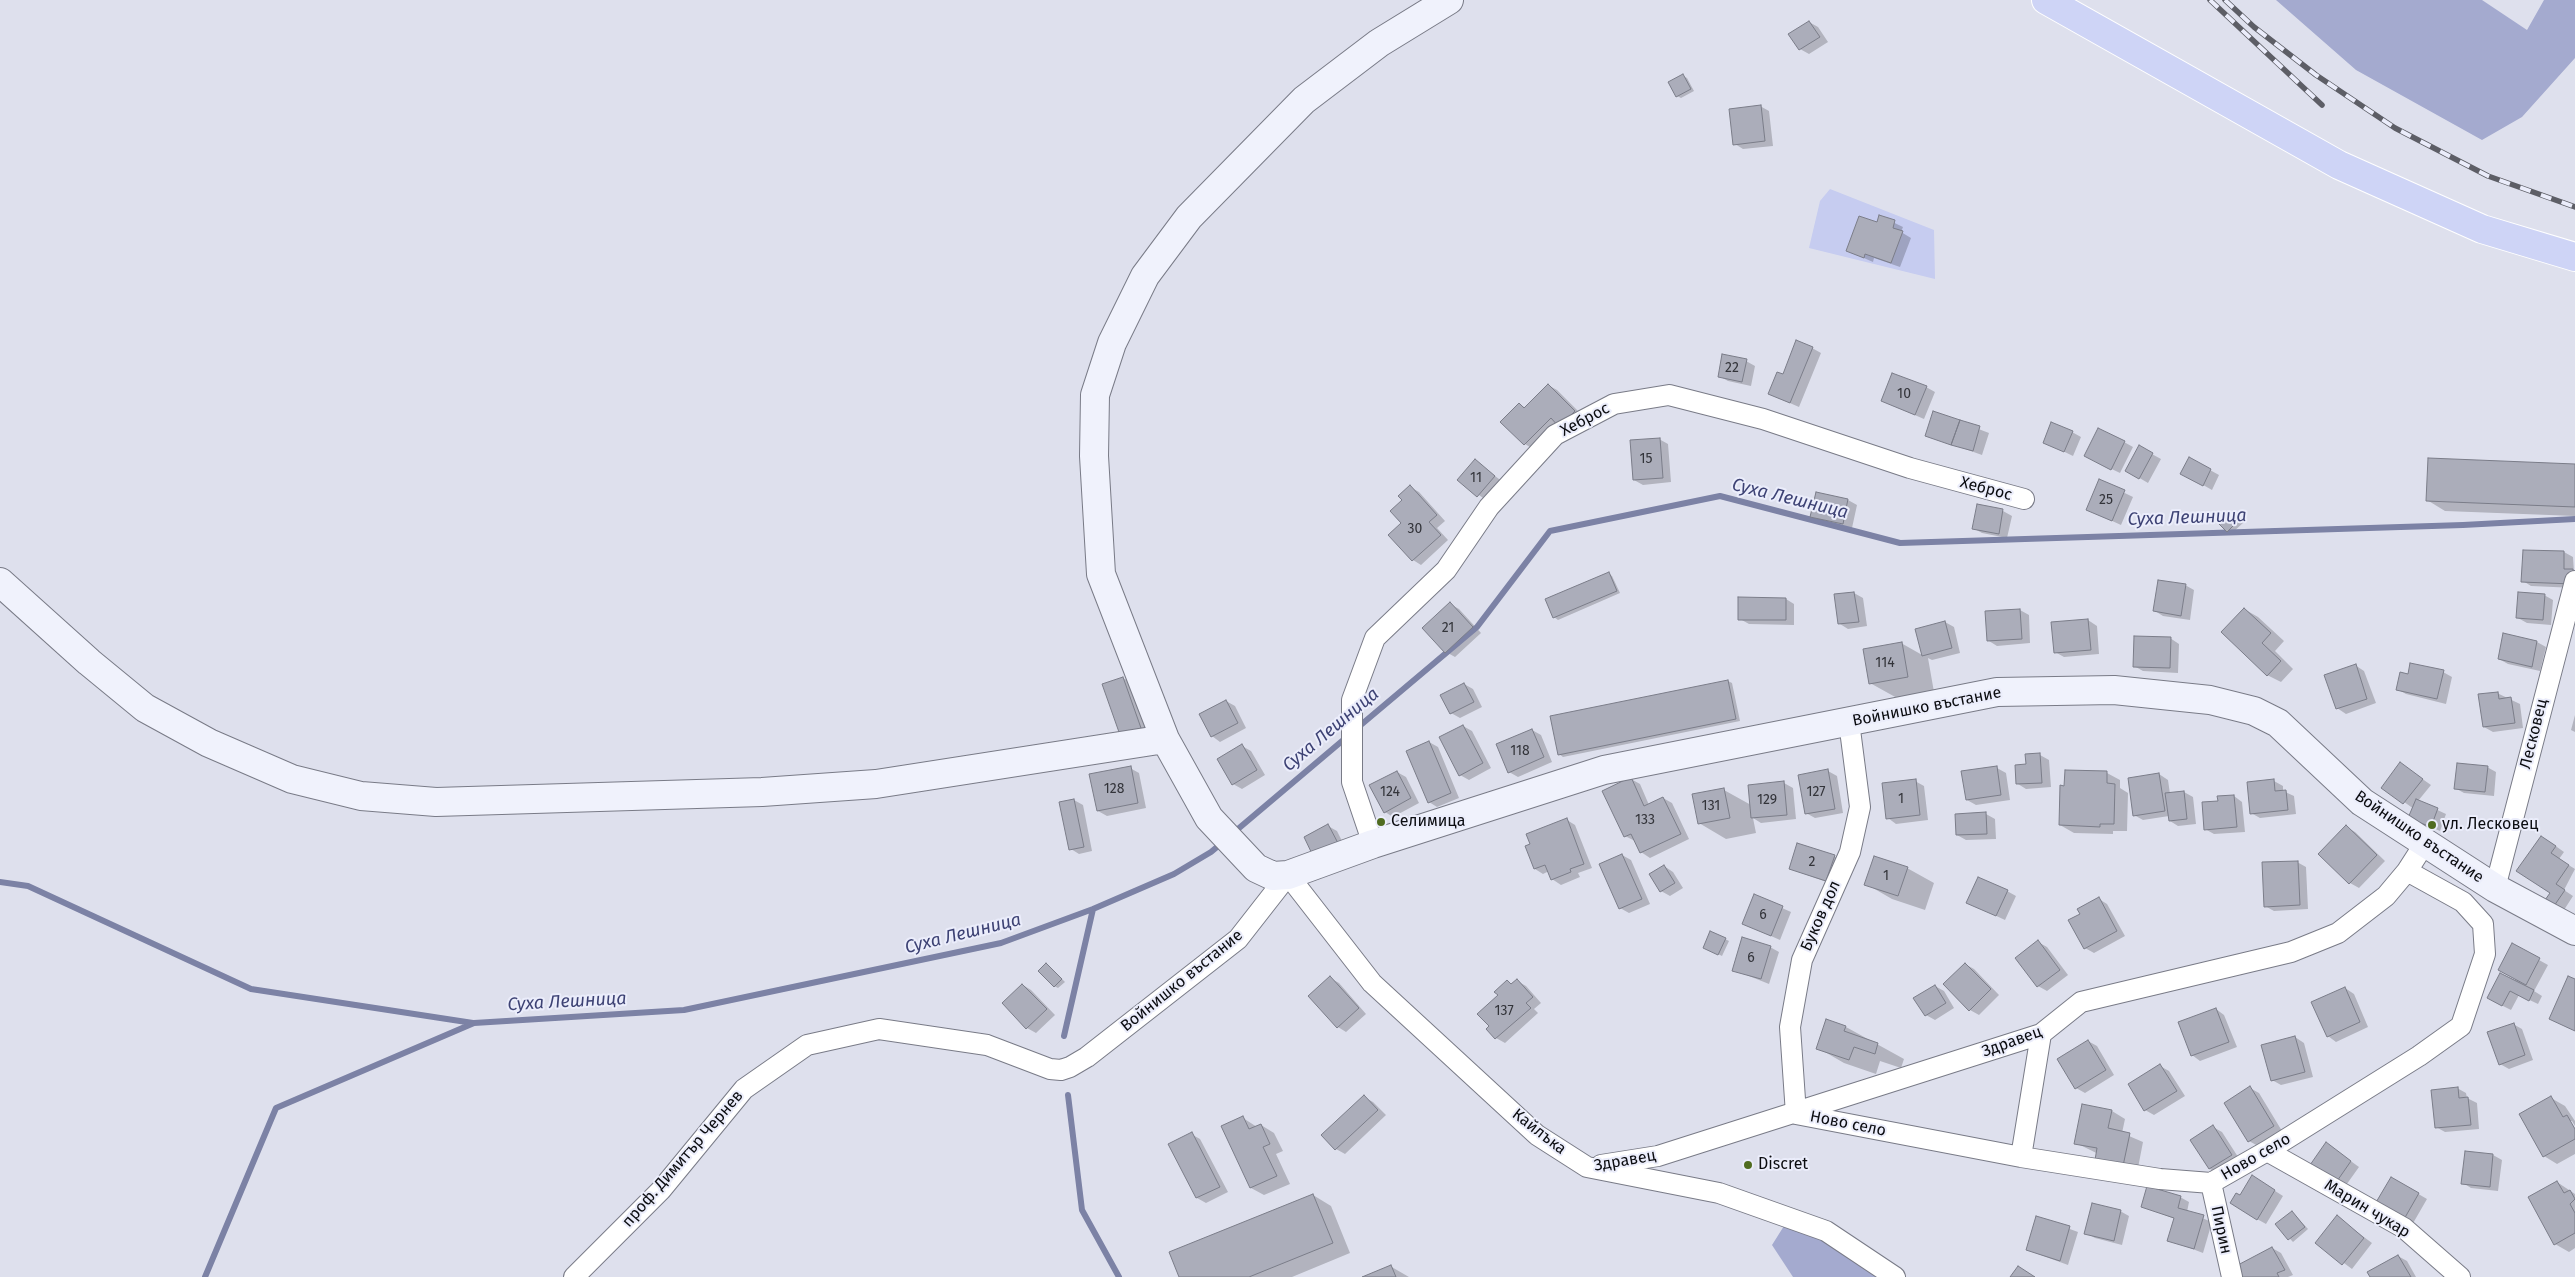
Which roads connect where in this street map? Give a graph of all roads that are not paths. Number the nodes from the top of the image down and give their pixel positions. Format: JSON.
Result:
{"nodes":[{"id":1,"x":1449,"y":0,"type":"edge"},
{"id":2,"x":2046,"y":0,"type":"edge"},
{"id":3,"x":2575,"y":257,"type":"edge"},
{"id":4,"x":2024,"y":499,"type":"dead end"},
{"id":5,"x":2575,"y":581,"type":"edge"},
{"id":6,"x":0,"y":582,"type":"edge"},
{"id":7,"x":2575,"y":643,"type":"edge"},
{"id":8,"x":2554,"y":660,"type":"junction"},
{"id":9,"x":1849,"y":722,"type":"junction"},
{"id":10,"x":1164,"y":739,"type":"junction"},
{"id":11,"x":2424,"y":843,"type":"junction"},
{"id":12,"x":1374,"y":844,"type":"junction"},
{"id":13,"x":2407,"y":871,"type":"junction"},
{"id":14,"x":1288,"y":876,"type":"junction"},
{"id":15,"x":2495,"y":888,"type":"junction"},
{"id":16,"x":2575,"y":931,"type":"edge"},
{"id":17,"x":2041,"y":1034,"type":"junction"},
{"id":18,"x":1087,"y":1057,"type":"joint"},
{"id":19,"x":1796,"y":1114,"type":"junction"},
{"id":20,"x":2267,"y":1151,"type":"junction"},
{"id":21,"x":2021,"y":1157,"type":"junction"},
{"id":22,"x":1587,"y":1168,"type":"junction"},
{"id":23,"x":2211,"y":1183,"type":"junction"},
{"id":24,"x":574,"y":1277,"type":"edge"},
{"id":25,"x":1895,"y":1277,"type":"edge"},
{"id":26,"x":2232,"y":1277,"type":"edge"},
{"id":27,"x":2460,"y":1277,"type":"edge"}],
"edges":[{"from":1,"to":10,"type":"street"},
{"from":2,"to":3,"type":"highway"},
{"from":4,"to":12,"type":"street","name":"Хеброс"},
{"from":5,"to":8,"type":"street","name":"Лесковец"},
{"from":6,"to":10,"type":"street"},
{"from":7,"to":8,"type":"street"},
{"from":8,"to":15,"type":"street","name":"Лесковец"},
{"from":9,"to":11,"type":"street","name":"Войнишко въстание"},
{"from":9,"to":12,"type":"street","name":"Войнишко въстание"},
{"from":9,"to":19,"type":"street","name":"Буков дол"},
{"from":10,"to":14,"type":"street"},
{"from":11,"to":13,"type":"street","name":"Здравец"},
{"from":11,"to":15,"type":"street","name":"Войнишко въстание"},
{"from":12,"to":14,"type":"street","name":"Войнишко въстание"},
{"from":13,"to":17,"type":"street","name":"Здравец"},
{"from":13,"to":20,"type":"street","name":"Ново село"},
{"from":14,"to":18,"type":"street","name":"Войнишко въстание"},
{"from":14,"to":22,"type":"street","name":"Кайлъка"},
{"from":15,"to":16,"type":"street","name":"Войнишко въстание"},
{"from":17,"to":19,"type":"street","name":"Здравец"},
{"from":17,"to":21,"type":"street"},
{"from":18,"to":24,"type":"street","name":"проф. Димитър Чернев"},
{"from":19,"to":21,"type":"street","name":"Ново село"},
{"from":19,"to":22,"type":"street","name":"Здравец"},
{"from":20,"to":23,"type":"street","name":"Ново село"},
{"from":20,"to":27,"type":"street","name":"Марин чукар"},
{"from":21,"to":23,"type":"street","name":"Ново село"},
{"from":22,"to":25,"type":"street","name":"Кайлъка"},
{"from":23,"to":26,"type":"street","name":"Пирин"}]}
